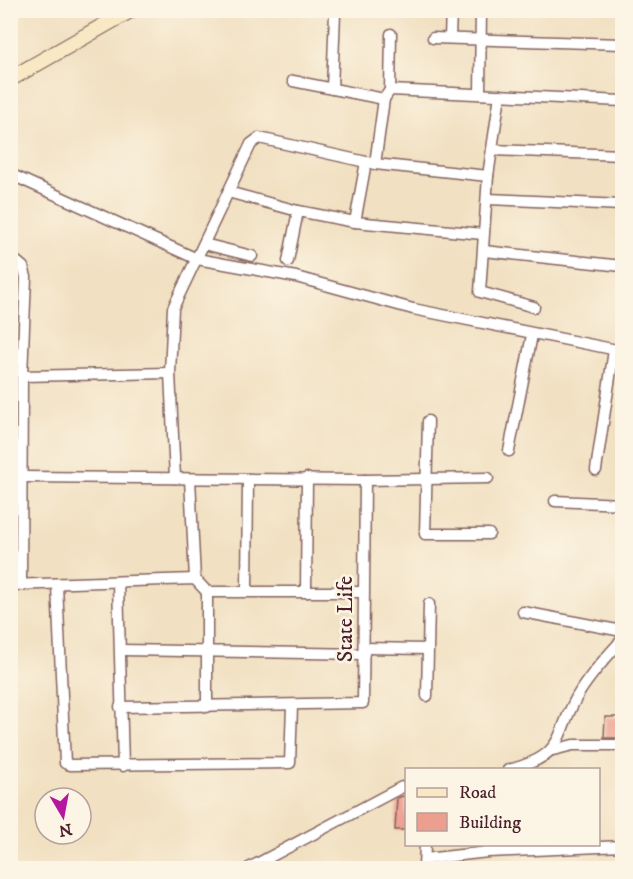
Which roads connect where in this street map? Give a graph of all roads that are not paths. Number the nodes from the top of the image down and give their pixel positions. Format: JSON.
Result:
{"nodes":[{"id":1,"x":131,"y":10,"type":"edge"},
{"id":2,"x":451,"y":10,"type":"edge"},
{"id":3,"x":481,"y":10,"type":"edge"},
{"id":4,"x":334,"y":13,"type":"dead end"},
{"id":5,"x":115,"y":15,"type":"edge"},
{"id":6,"x":391,"y":34,"type":"dead end"},
{"id":7,"x":433,"y":38,"type":"dead end"},
{"id":8,"x":450,"y":38,"type":"junction"},
{"id":9,"x":482,"y":39,"type":"junction"},
{"id":10,"x":622,"y":45,"type":"edge"},
{"id":11,"x":10,"y":79,"type":"edge"},
{"id":12,"x":293,"y":81,"type":"dead end"},
{"id":13,"x":332,"y":89,"type":"junction"},
{"id":14,"x":387,"y":94,"type":"junction"},
{"id":15,"x":480,"y":94,"type":"junction"},
{"id":16,"x":500,"y":94,"type":"junction"},
{"id":17,"x":622,"y":101,"type":"edge"},
{"id":18,"x":492,"y":150,"type":"junction"},
{"id":19,"x":622,"y":154,"type":"edge"},
{"id":20,"x":371,"y":163,"type":"junction"},
{"id":21,"x":10,"y":174,"type":"edge"},
{"id":22,"x":488,"y":176,"type":"junction"},
{"id":23,"x":228,"y":192,"type":"junction"},
{"id":24,"x":488,"y":199,"type":"junction"},
{"id":25,"x":622,"y":205,"type":"edge"},
{"id":26,"x":298,"y":212,"type":"junction"},
{"id":27,"x":355,"y":222,"type":"junction"},
{"id":28,"x":483,"y":234,"type":"junction"},
{"id":29,"x":204,"y":244,"type":"junction"},
{"id":30,"x":484,"y":251,"type":"junction"},
{"id":31,"x":622,"y":251,"type":"edge"},
{"id":32,"x":10,"y":256,"type":"edge"},
{"id":33,"x":252,"y":256,"type":"dead end"},
{"id":34,"x":197,"y":259,"type":"junction"},
{"id":35,"x":288,"y":261,"type":"dead end"},
{"id":36,"x":534,"y":307,"type":"dead end"},
{"id":37,"x":532,"y":335,"type":"junction"},
{"id":38,"x":618,"y":350,"type":"edge"},
{"id":39,"x":170,"y":373,"type":"junction"},
{"id":40,"x":22,"y":376,"type":"junction"},
{"id":41,"x":428,"y":421,"type":"dead end"},
{"id":42,"x":509,"y":451,"type":"dead end"},
{"id":43,"x":596,"y":470,"type":"dead end"},
{"id":44,"x":22,"y":477,"type":"junction"},
{"id":45,"x":175,"y":478,"type":"junction"},
{"id":46,"x":248,"y":478,"type":"junction"},
{"id":47,"x":307,"y":478,"type":"junction"},
{"id":48,"x":488,"y":478,"type":"dead end"},
{"id":49,"x":190,"y":479,"type":"junction"},
{"id":50,"x":365,"y":480,"type":"junction"},
{"id":51,"x":426,"y":480,"type":"junction"},
{"id":52,"x":555,"y":501,"type":"dead end"},
{"id":53,"x":622,"y":504,"type":"edge"},
{"id":54,"x":489,"y":534,"type":"dead end"},
{"id":55,"x":195,"y":579,"type":"junction"},
{"id":56,"x":118,"y":582,"type":"junction"},
{"id":57,"x":16,"y":585,"type":"edge"},
{"id":58,"x":57,"y":585,"type":"junction"},
{"id":59,"x":247,"y":591,"type":"junction"},
{"id":60,"x":207,"y":592,"type":"junction"},
{"id":61,"x":306,"y":592,"type":"junction"},
{"id":62,"x":363,"y":592,"type":"junction"},
{"id":63,"x":429,"y":604,"type":"dead end"},
{"id":64,"x":523,"y":612,"type":"dead end"},
{"id":65,"x":622,"y":630,"type":"edge"},
{"id":66,"x":622,"y":640,"type":"edge"},
{"id":67,"x":427,"y":649,"type":"junction"},
{"id":68,"x":121,"y":650,"type":"junction"},
{"id":69,"x":364,"y":651,"type":"junction"},
{"id":70,"x":208,"y":653,"type":"junction"},
{"id":71,"x":427,"y":696,"type":"dead end"},
{"id":72,"x":292,"y":706,"type":"junction"},
{"id":73,"x":120,"y":707,"type":"junction"},
{"id":74,"x":207,"y":707,"type":"junction"},
{"id":75,"x":622,"y":745,"type":"edge"},
{"id":76,"x":553,"y":750,"type":"junction"},
{"id":77,"x":123,"y":766,"type":"junction"},
{"id":78,"x":516,"y":768,"type":"edge"},
{"id":79,"x":405,"y":787,"type":"edge"},
{"id":80,"x":425,"y":846,"type":"edge"},
{"id":81,"x":622,"y":846,"type":"edge"},
{"id":82,"x":424,"y":863,"type":"edge"},
{"id":83,"x":249,"y":868,"type":"edge"}],
"edges":[{"from":1,"to":5,"type":"main road"},
{"from":2,"to":8,"type":"street"},
{"from":3,"to":9,"type":"street"},
{"from":4,"to":13,"type":"street"},
{"from":5,"to":11,"type":"main road"},
{"from":6,"to":14,"type":"street"},
{"from":7,"to":8,"type":"street"},
{"from":8,"to":9,"type":"street"},
{"from":9,"to":10,"type":"street"},
{"from":9,"to":15,"type":"street"},
{"from":12,"to":13,"type":"street"},
{"from":13,"to":14,"type":"street"},
{"from":14,"to":15,"type":"street"},
{"from":14,"to":20,"type":"street"},
{"from":15,"to":16,"type":"street"},
{"from":16,"to":17,"type":"street"},
{"from":16,"to":18,"type":"street"},
{"from":18,"to":19,"type":"street"},
{"from":18,"to":22,"type":"street"},
{"from":20,"to":22,"type":"street"},
{"from":20,"to":23,"type":"street"},
{"from":20,"to":27,"type":"street"},
{"from":21,"to":34,"type":"street"},
{"from":22,"to":24,"type":"street"},
{"from":23,"to":26,"type":"street"},
{"from":23,"to":29,"type":"street"},
{"from":24,"to":25,"type":"street"},
{"from":24,"to":28,"type":"street"},
{"from":26,"to":27,"type":"street"},
{"from":26,"to":35,"type":"street"},
{"from":27,"to":28,"type":"street"},
{"from":28,"to":30,"type":"street"},
{"from":29,"to":33,"type":"street"},
{"from":29,"to":34,"type":"street"},
{"from":30,"to":31,"type":"street"},
{"from":30,"to":36,"type":"street"},
{"from":32,"to":40,"type":"street"},
{"from":34,"to":37,"type":"street"},
{"from":34,"to":39,"type":"street"},
{"from":37,"to":38,"type":"street"},
{"from":37,"to":42,"type":"street"},
{"from":38,"to":43,"type":"street"},
{"from":39,"to":40,"type":"street"},
{"from":39,"to":45,"type":"street"},
{"from":40,"to":44,"type":"street"},
{"from":41,"to":51,"type":"street"},
{"from":44,"to":45,"type":"street"},
{"from":44,"to":57,"type":"street"},
{"from":45,"to":49,"type":"street"},
{"from":46,"to":47,"type":"street"},
{"from":46,"to":49,"type":"street"},
{"from":46,"to":59,"type":"street"},
{"from":47,"to":50,"type":"street"},
{"from":47,"to":61,"type":"street"},
{"from":48,"to":51,"type":"street"},
{"from":49,"to":55,"type":"street"},
{"from":50,"to":51,"type":"street"},
{"from":50,"to":62,"type":"street","name":"State Life"},
{"from":51,"to":54,"type":"street"},
{"from":52,"to":53,"type":"street"},
{"from":55,"to":56,"type":"street"},
{"from":55,"to":60,"type":"street"},
{"from":56,"to":58,"type":"street"},
{"from":56,"to":68,"type":"street"},
{"from":57,"to":58,"type":"street"},
{"from":58,"to":77,"type":"street"},
{"from":59,"to":60,"type":"street"},
{"from":59,"to":61,"type":"street"},
{"from":60,"to":70,"type":"street"},
{"from":61,"to":62,"type":"street"},
{"from":62,"to":69,"type":"street","name":"State Life"},
{"from":63,"to":67,"type":"street"},
{"from":64,"to":65,"type":"street"},
{"from":66,"to":76,"type":"street"},
{"from":67,"to":69,"type":"street"},
{"from":67,"to":71,"type":"street"},
{"from":68,"to":70,"type":"street"},
{"from":68,"to":73,"type":"street"},
{"from":69,"to":70,"type":"street"},
{"from":69,"to":72,"type":"street","name":"State Life"},
{"from":70,"to":74,"type":"street"},
{"from":72,"to":74,"type":"street","name":"State Life"},
{"from":72,"to":77,"type":"street"},
{"from":73,"to":74,"type":"street","name":"State Life"},
{"from":73,"to":77,"type":"street"},
{"from":75,"to":76,"type":"street"},
{"from":76,"to":78,"type":"street"},
{"from":79,"to":83,"type":"street"},
{"from":80,"to":82,"type":"street"},
{"from":81,"to":82,"type":"street"}]}
